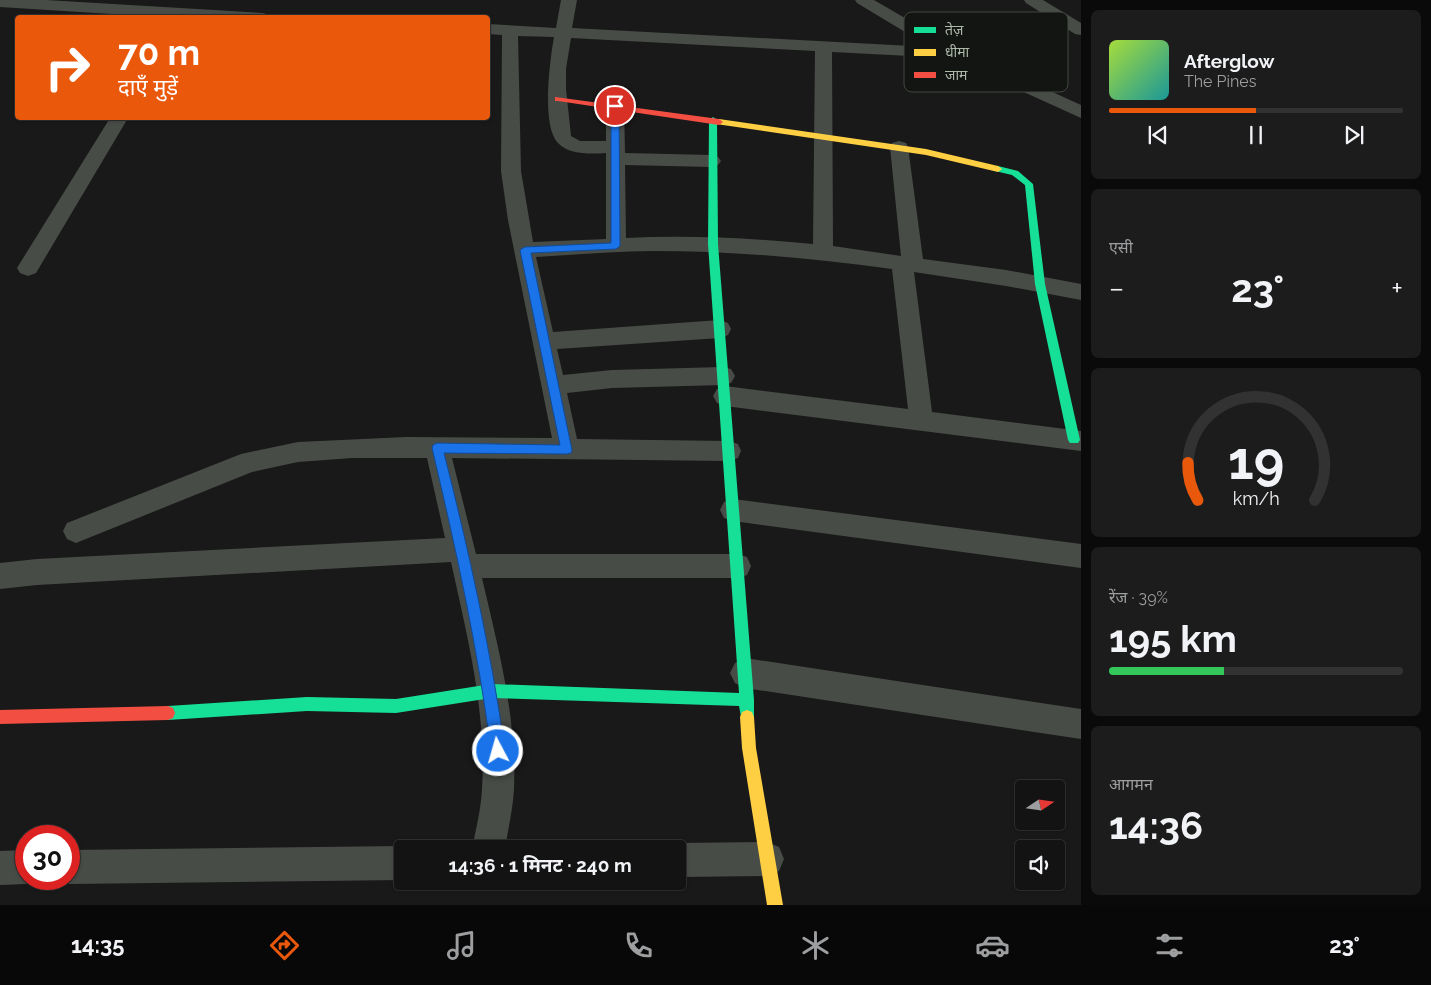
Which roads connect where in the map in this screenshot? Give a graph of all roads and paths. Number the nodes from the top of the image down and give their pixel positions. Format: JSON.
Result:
{"nodes":[{"id":1,"x":569,"y":0,"type":"edge"},
{"id":2,"x":863,"y":0,"type":"edge"},
{"id":3,"x":1032,"y":0,"type":"edge"},
{"id":4,"x":0,"y":2,"type":"edge"},
{"id":5,"x":1052,"y":12,"type":"edge"},
{"id":6,"x":181,"y":15,"type":"edge"},
{"id":7,"x":1068,"y":22,"type":"edge"},
{"id":8,"x":904,"y":24,"type":"edge"},
{"id":9,"x":490,"y":29,"type":"edge"},
{"id":10,"x":510,"y":30,"type":"junction"},
{"id":11,"x":1081,"y":30,"type":"edge"},
{"id":12,"x":564,"y":33,"type":"junction"},
{"id":13,"x":824,"y":46,"type":"junction"},
{"id":14,"x":904,"y":50,"type":"edge"},
{"id":15,"x":1037,"y":92,"type":"edge"},
{"id":16,"x":558,"y":99,"type":"junction"},
{"id":17,"x":615,"y":106,"type":"junction"},
{"id":18,"x":1081,"y":112,"type":"edge"},
{"id":19,"x":118,"y":120,"type":"edge"},
{"id":20,"x":712,"y":120,"type":"junction"},
{"id":21,"x":822,"y":136,"type":"junction"},
{"id":22,"x":899,"y":147,"type":"junction"},
{"id":23,"x":615,"y":153,"type":"junction"},
{"id":24,"x":711,"y":161,"type":"junction"},
{"id":25,"x":713,"y":244,"type":"junction"},
{"id":26,"x":616,"y":246,"type":"junction"},
{"id":27,"x":525,"y":250,"type":"junction"},
{"id":28,"x":822,"y":252,"type":"junction"},
{"id":29,"x":908,"y":264,"type":"junction"},
{"id":30,"x":28,"y":268,"type":"dead end"},
{"id":31,"x":1040,"y":284,"type":"junction"},
{"id":32,"x":1081,"y":292,"type":"edge"},
{"id":33,"x":720,"y":329,"type":"junction"},
{"id":34,"x":544,"y":341,"type":"junction"},
{"id":35,"x":553,"y":385,"type":"junction"},
{"id":36,"x":724,"y":386,"type":"junction"},
{"id":37,"x":921,"y":421,"type":"junction"},
{"id":38,"x":1078,"y":441,"type":"edge"},
{"id":39,"x":437,"y":448,"type":"junction"},
{"id":40,"x":567,"y":450,"type":"junction"},
{"id":41,"x":729,"y":451,"type":"junction"},
{"id":42,"x":733,"y":510,"type":"junction"},
{"id":43,"x":76,"y":531,"type":"dead end"},
{"id":44,"x":1081,"y":556,"type":"edge"},
{"id":45,"x":464,"y":558,"type":"junction"},
{"id":46,"x":737,"y":566,"type":"junction"},
{"id":47,"x":0,"y":576,"type":"edge"},
{"id":48,"x":746,"y":686,"type":"junction"},
{"id":49,"x":490,"y":691,"type":"junction"},
{"id":50,"x":0,"y":717,"type":"edge"},
{"id":51,"x":1081,"y":724,"type":"edge"},
{"id":52,"x":490,"y":840,"type":"edge"},
{"id":53,"x":767,"y":859,"type":"junction"},
{"id":54,"x":686,"y":860,"type":"edge"},
{"id":55,"x":394,"y":863,"type":"edge"},
{"id":56,"x":15,"y":867,"type":"edge"},
{"id":57,"x":80,"y":867,"type":"edge"},
{"id":58,"x":0,"y":868,"type":"edge"},
{"id":59,"x":775,"y":905,"type":"edge"}],
"edges":[{"from":1,"to":12,"type":"street"},
{"from":2,"to":8,"type":"street"},
{"from":3,"to":5,"type":"street"},
{"from":4,"to":6,"type":"street"},
{"from":7,"to":11,"type":"street"},
{"from":9,"to":10,"type":"street"},
{"from":10,"to":12,"type":"street"},
{"from":10,"to":27,"type":"street"},
{"from":12,"to":13,"type":"street"},
{"from":12,"to":16,"type":"street"},
{"from":13,"to":14,"type":"street"},
{"from":13,"to":21,"type":"street"},
{"from":15,"to":18,"type":"street"},
{"from":16,"to":17,"type":"street"},
{"from":16,"to":23,"type":"street"},
{"from":17,"to":20,"type":"street"},
{"from":17,"to":23,"type":"street"},
{"from":19,"to":30,"type":"street"},
{"from":20,"to":21,"type":"street"},
{"from":20,"to":24,"type":"street"},
{"from":21,"to":22,"type":"street"},
{"from":21,"to":28,"type":"street"},
{"from":22,"to":29,"type":"street"},
{"from":22,"to":31,"type":"street"},
{"from":23,"to":24,"type":"street"},
{"from":23,"to":26,"type":"street"},
{"from":24,"to":25,"type":"street"},
{"from":25,"to":26,"type":"street"},
{"from":25,"to":28,"type":"street"},
{"from":25,"to":33,"type":"street"},
{"from":26,"to":27,"type":"street"},
{"from":27,"to":34,"type":"street"},
{"from":28,"to":29,"type":"street"},
{"from":29,"to":31,"type":"street"},
{"from":29,"to":37,"type":"street"},
{"from":31,"to":32,"type":"street"},
{"from":31,"to":38,"type":"street"},
{"from":33,"to":34,"type":"street"},
{"from":33,"to":36,"type":"street"},
{"from":34,"to":35,"type":"street"},
{"from":35,"to":36,"type":"street"},
{"from":35,"to":40,"type":"street"},
{"from":36,"to":37,"type":"street"},
{"from":36,"to":41,"type":"street"},
{"from":37,"to":38,"type":"street"},
{"from":39,"to":40,"type":"street"},
{"from":39,"to":43,"type":"street"},
{"from":39,"to":45,"type":"street"},
{"from":40,"to":41,"type":"street"},
{"from":41,"to":42,"type":"street"},
{"from":42,"to":44,"type":"street"},
{"from":42,"to":46,"type":"street"},
{"from":45,"to":46,"type":"street"},
{"from":45,"to":47,"type":"street"},
{"from":45,"to":49,"type":"street"},
{"from":46,"to":48,"type":"street"},
{"from":48,"to":49,"type":"street"},
{"from":48,"to":51,"type":"street"},
{"from":48,"to":53,"type":"street"},
{"from":49,"to":50,"type":"street"},
{"from":49,"to":52,"type":"street"},
{"from":53,"to":54,"type":"street"},
{"from":53,"to":59,"type":"street"},
{"from":55,"to":57,"type":"street"},
{"from":56,"to":58,"type":"street"}]}
